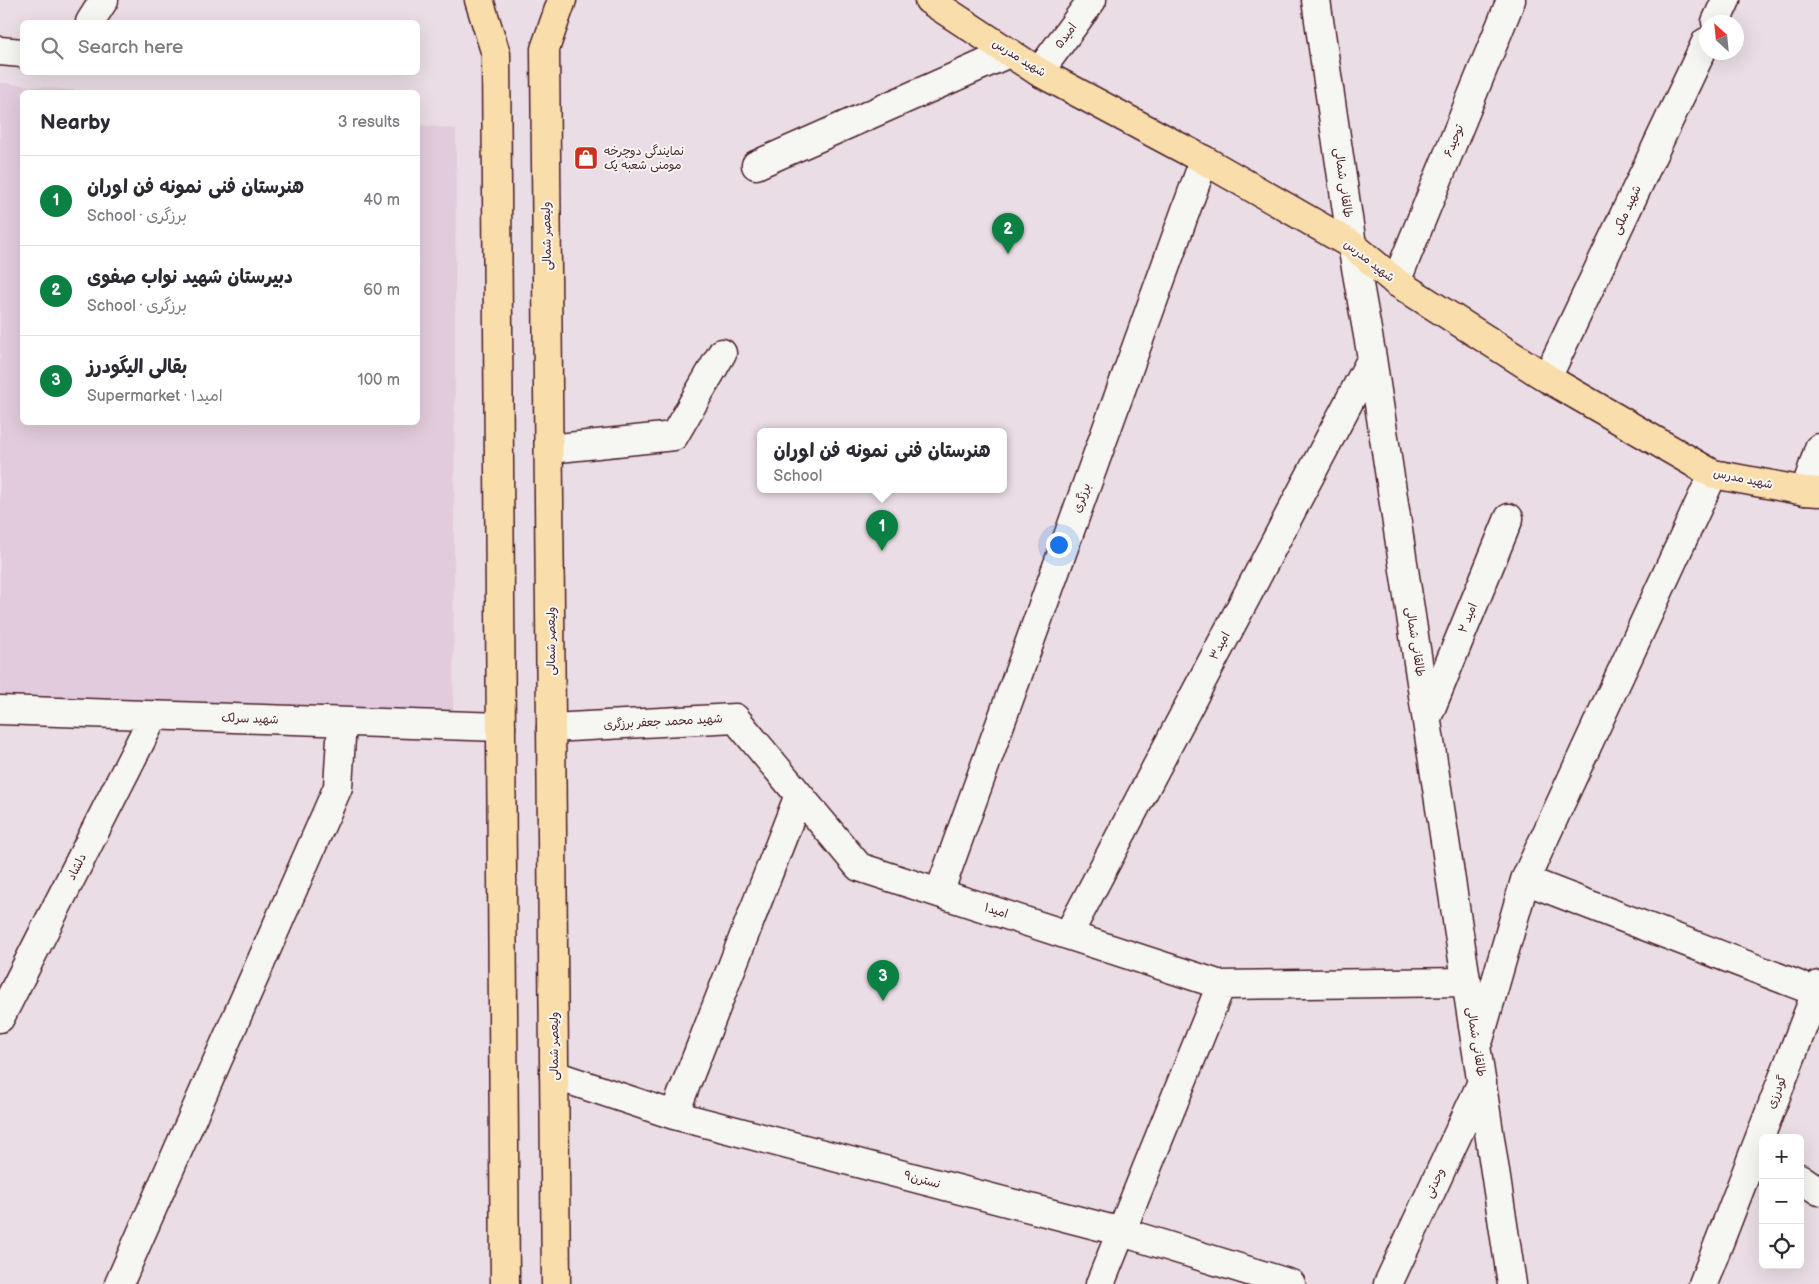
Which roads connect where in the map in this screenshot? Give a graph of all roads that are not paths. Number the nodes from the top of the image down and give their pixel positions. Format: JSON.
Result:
{"nodes":[{"id":1,"x":104,"y":0,"type":"edge"},
{"id":2,"x":479,"y":0,"type":"edge"},
{"id":3,"x":562,"y":0,"type":"edge"},
{"id":4,"x":929,"y":0,"type":"edge"},
{"id":5,"x":1092,"y":0,"type":"edge"},
{"id":6,"x":1316,"y":0,"type":"edge"},
{"id":7,"x":1512,"y":0,"type":"edge"},
{"id":8,"x":1726,"y":0,"type":"edge"},
{"id":9,"x":1719,"y":15,"type":"edge"},
{"id":10,"x":91,"y":20,"type":"edge"},
{"id":11,"x":0,"y":51,"type":"edge"},
{"id":12,"x":20,"y":53,"type":"edge"},
{"id":13,"x":1009,"y":53,"type":"junction"},
{"id":14,"x":1699,"y":57,"type":"edge"},
{"id":15,"x":1039,"y":72,"type":"junction"},
{"id":16,"x":1204,"y":160,"type":"junction"},
{"id":17,"x":756,"y":166,"type":"dead end"},
{"id":18,"x":1352,"y":245,"type":"junction"},
{"id":19,"x":1396,"y":282,"type":"junction"},
{"id":20,"x":722,"y":353,"type":"dead end"},
{"id":21,"x":1372,"y":358,"type":"junction"},
{"id":22,"x":1547,"y":378,"type":"junction"},
{"id":23,"x":549,"y":448,"type":"junction"},
{"id":24,"x":1819,"y":448,"type":"edge"},
{"id":25,"x":1713,"y":474,"type":"junction"},
{"id":26,"x":1812,"y":492,"type":"edge"},
{"id":27,"x":1509,"y":518,"type":"dead end"},
{"id":28,"x":0,"y":710,"type":"edge"},
{"id":29,"x":154,"y":716,"type":"junction"},
{"id":30,"x":1426,"y":718,"type":"junction"},
{"id":31,"x":342,"y":722,"type":"junction"},
{"id":32,"x":501,"y":727,"type":"junction"},
{"id":33,"x":551,"y":728,"type":"junction"},
{"id":34,"x":799,"y":795,"type":"junction"},
{"id":35,"x":1525,"y":880,"type":"junction"},
{"id":36,"x":939,"y":893,"type":"junction"},
{"id":37,"x":1068,"y":935,"type":"junction"},
{"id":38,"x":1466,"y":982,"type":"junction"},
{"id":39,"x":1221,"y":985,"type":"junction"},
{"id":40,"x":1818,"y":990,"type":"edge"},
{"id":41,"x":0,"y":1018,"type":"edge"},
{"id":42,"x":1476,"y":1050,"type":"junction"},
{"id":43,"x":554,"y":1075,"type":"junction"},
{"id":44,"x":1482,"y":1082,"type":"junction"},
{"id":45,"x":674,"y":1115,"type":"junction"},
{"id":46,"x":1765,"y":1134,"type":"edge"},
{"id":47,"x":1759,"y":1150,"type":"edge"},
{"id":48,"x":1801,"y":1179,"type":"edge"},
{"id":49,"x":1819,"y":1191,"type":"edge"},
{"id":50,"x":1122,"y":1232,"type":"junction"},
{"id":51,"x":120,"y":1284,"type":"edge"},
{"id":52,"x":505,"y":1284,"type":"edge"},
{"id":53,"x":556,"y":1284,"type":"edge"},
{"id":54,"x":1100,"y":1284,"type":"edge"},
{"id":55,"x":1291,"y":1284,"type":"edge"},
{"id":56,"x":1388,"y":1284,"type":"edge"},
{"id":57,"x":1512,"y":1284,"type":"edge"},
{"id":58,"x":1703,"y":1284,"type":"edge"}],
"edges":[{"from":1,"to":10,"type":"street"},
{"from":2,"to":32,"type":"main road"},
{"from":3,"to":23,"type":"main road","name":"ولیعصر شمالی"},
{"from":4,"to":13,"type":"main road","name":"شهید مدرس"},
{"from":5,"to":15,"type":"street","name":"امید۵"},
{"from":6,"to":18,"type":"street","name":"طالقانی شمالی"},
{"from":7,"to":19,"type":"street","name":"توحید۶"},
{"from":8,"to":9,"type":"street"},
{"from":11,"to":12,"type":"street"},
{"from":13,"to":15,"type":"main road","name":"شهید مدرس"},
{"from":13,"to":17,"type":"street"},
{"from":14,"to":22,"type":"street","name":"شهید ملکی"},
{"from":15,"to":16,"type":"main road","name":"شهید مدرس"},
{"from":16,"to":18,"type":"main road","name":"شهید مدرس"},
{"from":16,"to":36,"type":"street","name":"برزگری"},
{"from":18,"to":19,"type":"main road","name":"شهید مدرس"},
{"from":18,"to":21,"type":"street","name":"طالقانی شمالی"},
{"from":19,"to":22,"type":"main road","name":"شهید مدرس"},
{"from":20,"to":23,"type":"street"},
{"from":21,"to":30,"type":"street","name":"طالقانی شمالی"},
{"from":21,"to":37,"type":"street","name":"امید۳"},
{"from":22,"to":25,"type":"main road","name":"شهید مدرس"},
{"from":23,"to":33,"type":"main road","name":"ولیعصر شمالی"},
{"from":24,"to":26,"type":"street"},
{"from":25,"to":26,"type":"main road","name":"شهید مدرس"},
{"from":25,"to":35,"type":"street"},
{"from":27,"to":30,"type":"street","name":"امید ۲"},
{"from":28,"to":29,"type":"street","name":"شهید سرلک"},
{"from":29,"to":31,"type":"street","name":"شهید سرلک"},
{"from":29,"to":41,"type":"street","name":"دلشاد"},
{"from":30,"to":38,"type":"street","name":"طالقانی شمالی"},
{"from":31,"to":32,"type":"street","name":"شهید سرلک"},
{"from":31,"to":51,"type":"street"},
{"from":32,"to":52,"type":"main road"},
{"from":33,"to":34,"type":"street","name":"شهید محمد جعفر برزگری"},
{"from":33,"to":43,"type":"main road","name":"ولیعصر شمالی"},
{"from":34,"to":36,"type":"street","name":"امید۱"},
{"from":34,"to":45,"type":"street"},
{"from":35,"to":40,"type":"street"},
{"from":35,"to":42,"type":"street"},
{"from":36,"to":37,"type":"street","name":"امید۱"},
{"from":37,"to":39,"type":"street","name":"امید۱"},
{"from":38,"to":39,"type":"street","name":"امید۱"},
{"from":38,"to":42,"type":"street","name":"طالقانی شمالی"},
{"from":39,"to":50,"type":"street"},
{"from":40,"to":46,"type":"street","name":"گودرزی"},
{"from":42,"to":44,"type":"street","name":"طالقانی شمالی"},
{"from":43,"to":45,"type":"street","name":"نسترن۹"},
{"from":43,"to":53,"type":"main road","name":"ولیعصر شمالی"},
{"from":44,"to":56,"type":"street","name":"وحدتی"},
{"from":44,"to":57,"type":"street","name":"طالقانی شمالی"},
{"from":45,"to":50,"type":"street","name":"نسترن۹"},
{"from":47,"to":58,"type":"street","name":"گودرزی"},
{"from":48,"to":49,"type":"street"},
{"from":50,"to":54,"type":"street"},
{"from":50,"to":55,"type":"street","name":"نسترن۹"}]}
